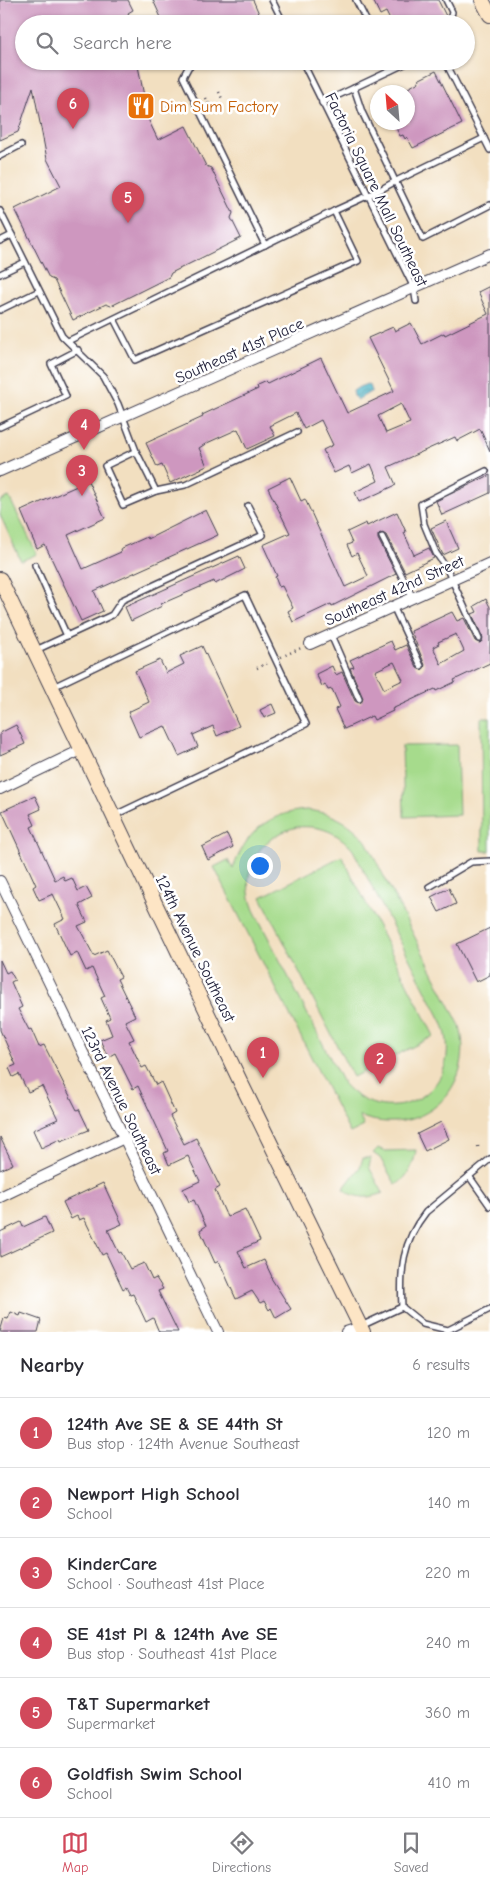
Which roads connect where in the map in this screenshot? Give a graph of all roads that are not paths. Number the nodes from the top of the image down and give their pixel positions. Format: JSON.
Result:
{"nodes":[{"id":1,"x":272,"y":0,"type":"edge"},
{"id":2,"x":356,"y":0,"type":"edge"},
{"id":3,"x":446,"y":0,"type":"edge"},
{"id":4,"x":482,"y":0,"type":"edge"},
{"id":5,"x":280,"y":15,"type":"edge"},
{"id":6,"x":364,"y":15,"type":"edge"},
{"id":7,"x":451,"y":15,"type":"edge"},
{"id":8,"x":490,"y":15,"type":"edge"},
{"id":9,"x":187,"y":70,"type":"edge"},
{"id":10,"x":306,"y":70,"type":"edge"},
{"id":11,"x":392,"y":70,"type":"edge"},
{"id":12,"x":450,"y":70,"type":"edge"},
{"id":13,"x":354,"y":88,"type":"junction"},
{"id":14,"x":322,"y":103,"type":"junction"},
{"id":15,"x":484,"y":138,"type":"junction"},
{"id":16,"x":21,"y":145,"type":"dead end"},
{"id":17,"x":490,"y":150,"type":"edge"},
{"id":18,"x":0,"y":156,"type":"edge"},
{"id":19,"x":396,"y":181,"type":"junction"},
{"id":20,"x":368,"y":196,"type":"junction"},
{"id":21,"x":490,"y":205,"type":"edge"},
{"id":22,"x":0,"y":210,"type":"edge"},
{"id":23,"x":334,"y":211,"type":"junction"},
{"id":24,"x":12,"y":235,"type":"junction"},
{"id":25,"x":0,"y":241,"type":"edge"},
{"id":26,"x":265,"y":245,"type":"junction"},
{"id":27,"x":490,"y":254,"type":"edge"},
{"id":28,"x":25,"y":262,"type":"junction"},
{"id":29,"x":0,"y":274,"type":"edge"},
{"id":30,"x":414,"y":288,"type":"junction"},
{"id":31,"x":39,"y":291,"type":"junction"},
{"id":32,"x":416,"y":301,"type":"dead end"},
{"id":33,"x":0,"y":310,"type":"edge"},
{"id":34,"x":114,"y":319,"type":"junction"},
{"id":35,"x":68,"y":341,"type":"junction"},
{"id":36,"x":78,"y":350,"type":"junction"},
{"id":37,"x":122,"y":418,"type":"junction"},
{"id":38,"x":0,"y":427,"type":"edge"},
{"id":39,"x":297,"y":432,"type":"dead end"},
{"id":40,"x":136,"y":450,"type":"junction"},
{"id":41,"x":0,"y":471,"type":"edge"},
{"id":42,"x":486,"y":472,"type":"dead end"},
{"id":43,"x":156,"y":491,"type":"junction"},
{"id":44,"x":248,"y":506,"type":"dead end"},
{"id":45,"x":382,"y":537,"type":"dead end"},
{"id":46,"x":490,"y":563,"type":"edge"},
{"id":47,"x":35,"y":565,"type":"dead end"},
{"id":48,"x":0,"y":579,"type":"edge"},
{"id":49,"x":452,"y":580,"type":"junction"},
{"id":50,"x":413,"y":598,"type":"junction"},
{"id":51,"x":393,"y":606,"type":"junction"},
{"id":52,"x":330,"y":635,"type":"junction"},
{"id":53,"x":67,"y":636,"type":"junction"},
{"id":54,"x":479,"y":639,"type":"dead end"},
{"id":55,"x":310,"y":644,"type":"dead end"},
{"id":56,"x":35,"y":651,"type":"junction"},
{"id":57,"x":420,"y":666,"type":"dead end"},
{"id":58,"x":52,"y":687,"type":"junction"},
{"id":59,"x":359,"y":699,"type":"dead end"},
{"id":60,"x":81,"y":750,"type":"junction"},
{"id":61,"x":0,"y":789,"type":"edge"},
{"id":62,"x":113,"y":816,"type":"junction"},
{"id":63,"x":490,"y":861,"type":"edge"},
{"id":64,"x":0,"y":881,"type":"edge"},
{"id":65,"x":429,"y":887,"type":"dead end"},
{"id":66,"x":124,"y":1138,"type":"junction"},
{"id":67,"x":490,"y":1158,"type":"edge"},
{"id":68,"x":469,"y":1176,"type":"junction"},
{"id":69,"x":0,"y":1196,"type":"edge"},
{"id":70,"x":490,"y":1206,"type":"edge"},
{"id":71,"x":402,"y":1307,"type":"junction"},
{"id":72,"x":490,"y":1309,"type":"edge"},
{"id":73,"x":366,"y":1326,"type":"edge"},
{"id":74,"x":218,"y":1332,"type":"edge"},
{"id":75,"x":346,"y":1332,"type":"edge"}],
"edges":[{"from":1,"to":5,"type":"lane"},
{"from":2,"to":6,"type":"lane"},
{"from":3,"to":7,"type":"lane"},
{"from":4,"to":8,"type":"street"},
{"from":9,"to":26,"type":"lane"},
{"from":10,"to":14,"type":"lane","name":"Factoria Square Mall Southeast"},
{"from":11,"to":13,"type":"lane"},
{"from":12,"to":15,"type":"lane"},
{"from":13,"to":14,"type":"lane"},
{"from":13,"to":19,"type":"lane"},
{"from":14,"to":20,"type":"lane","name":"Factoria Square Mall Southeast"},
{"from":15,"to":17,"type":"lane"},
{"from":15,"to":19,"type":"lane"},
{"from":16,"to":18,"type":"lane"},
{"from":19,"to":20,"type":"lane"},
{"from":19,"to":21,"type":"lane"},
{"from":20,"to":23,"type":"lane"},
{"from":20,"to":30,"type":"lane","name":"Factoria Square Mall Southeast"},
{"from":22,"to":24,"type":"lane"},
{"from":23,"to":26,"type":"lane"},
{"from":23,"to":34,"type":"lane"},
{"from":24,"to":25,"type":"lane"},
{"from":24,"to":28,"type":"lane"},
{"from":26,"to":34,"type":"lane"},
{"from":27,"to":30,"type":"street","name":"Southeast 41st Place"},
{"from":28,"to":29,"type":"lane"},
{"from":28,"to":31,"type":"lane"},
{"from":30,"to":32,"type":"lane","name":"Factoria Square Mall Southeast"},
{"from":30,"to":37,"type":"street","name":"Southeast 41st Place"},
{"from":31,"to":33,"type":"lane"},
{"from":31,"to":35,"type":"lane"},
{"from":34,"to":35,"type":"lane"},
{"from":35,"to":36,"type":"lane"},
{"from":36,"to":37,"type":"lane"},
{"from":36,"to":38,"type":"lane"},
{"from":37,"to":40,"type":"lane"},
{"from":37,"to":41,"type":"street","name":"Southeast 41st Place"},
{"from":39,"to":43,"type":"lane"},
{"from":40,"to":43,"type":"lane"},
{"from":40,"to":43,"type":"lane"},
{"from":42,"to":49,"type":"lane"},
{"from":44,"to":53,"type":"lane"},
{"from":45,"to":50,"type":"lane"},
{"from":46,"to":49,"type":"street","name":"Southeast 42nd Street"},
{"from":47,"to":53,"type":"lane"},
{"from":48,"to":56,"type":"street","name":"124th Avenue Southeast"},
{"from":49,"to":50,"type":"street","name":"Southeast 42nd Street"},
{"from":49,"to":54,"type":"lane"},
{"from":50,"to":51,"type":"street","name":"Southeast 42nd Street"},
{"from":51,"to":52,"type":"street","name":"Southeast 42nd Street"},
{"from":51,"to":57,"type":"lane"},
{"from":52,"to":55,"type":"street","name":"Southeast 42nd Street"},
{"from":52,"to":59,"type":"lane"},
{"from":53,"to":56,"type":"lane"},
{"from":56,"to":58,"type":"street","name":"124th Avenue Southeast"},
{"from":58,"to":60,"type":"street","name":"124th Avenue Southeast"},
{"from":58,"to":62,"type":"lane"},
{"from":60,"to":61,"type":"street"},
{"from":60,"to":62,"type":"street","name":"124th Avenue Southeast"},
{"from":62,"to":73,"type":"street","name":"124th Avenue Southeast"},
{"from":63,"to":65,"type":"lane"},
{"from":64,"to":66,"type":"street","name":"123rd Avenue Southeast"},
{"from":66,"to":69,"type":"street"},
{"from":66,"to":74,"type":"street","name":"123rd Avenue Southeast"},
{"from":67,"to":68,"type":"lane"},
{"from":68,"to":70,"type":"lane"},
{"from":68,"to":71,"type":"lane"},
{"from":71,"to":72,"type":"lane"},
{"from":71,"to":73,"type":"lane"},
{"from":73,"to":75,"type":"street"}]}
